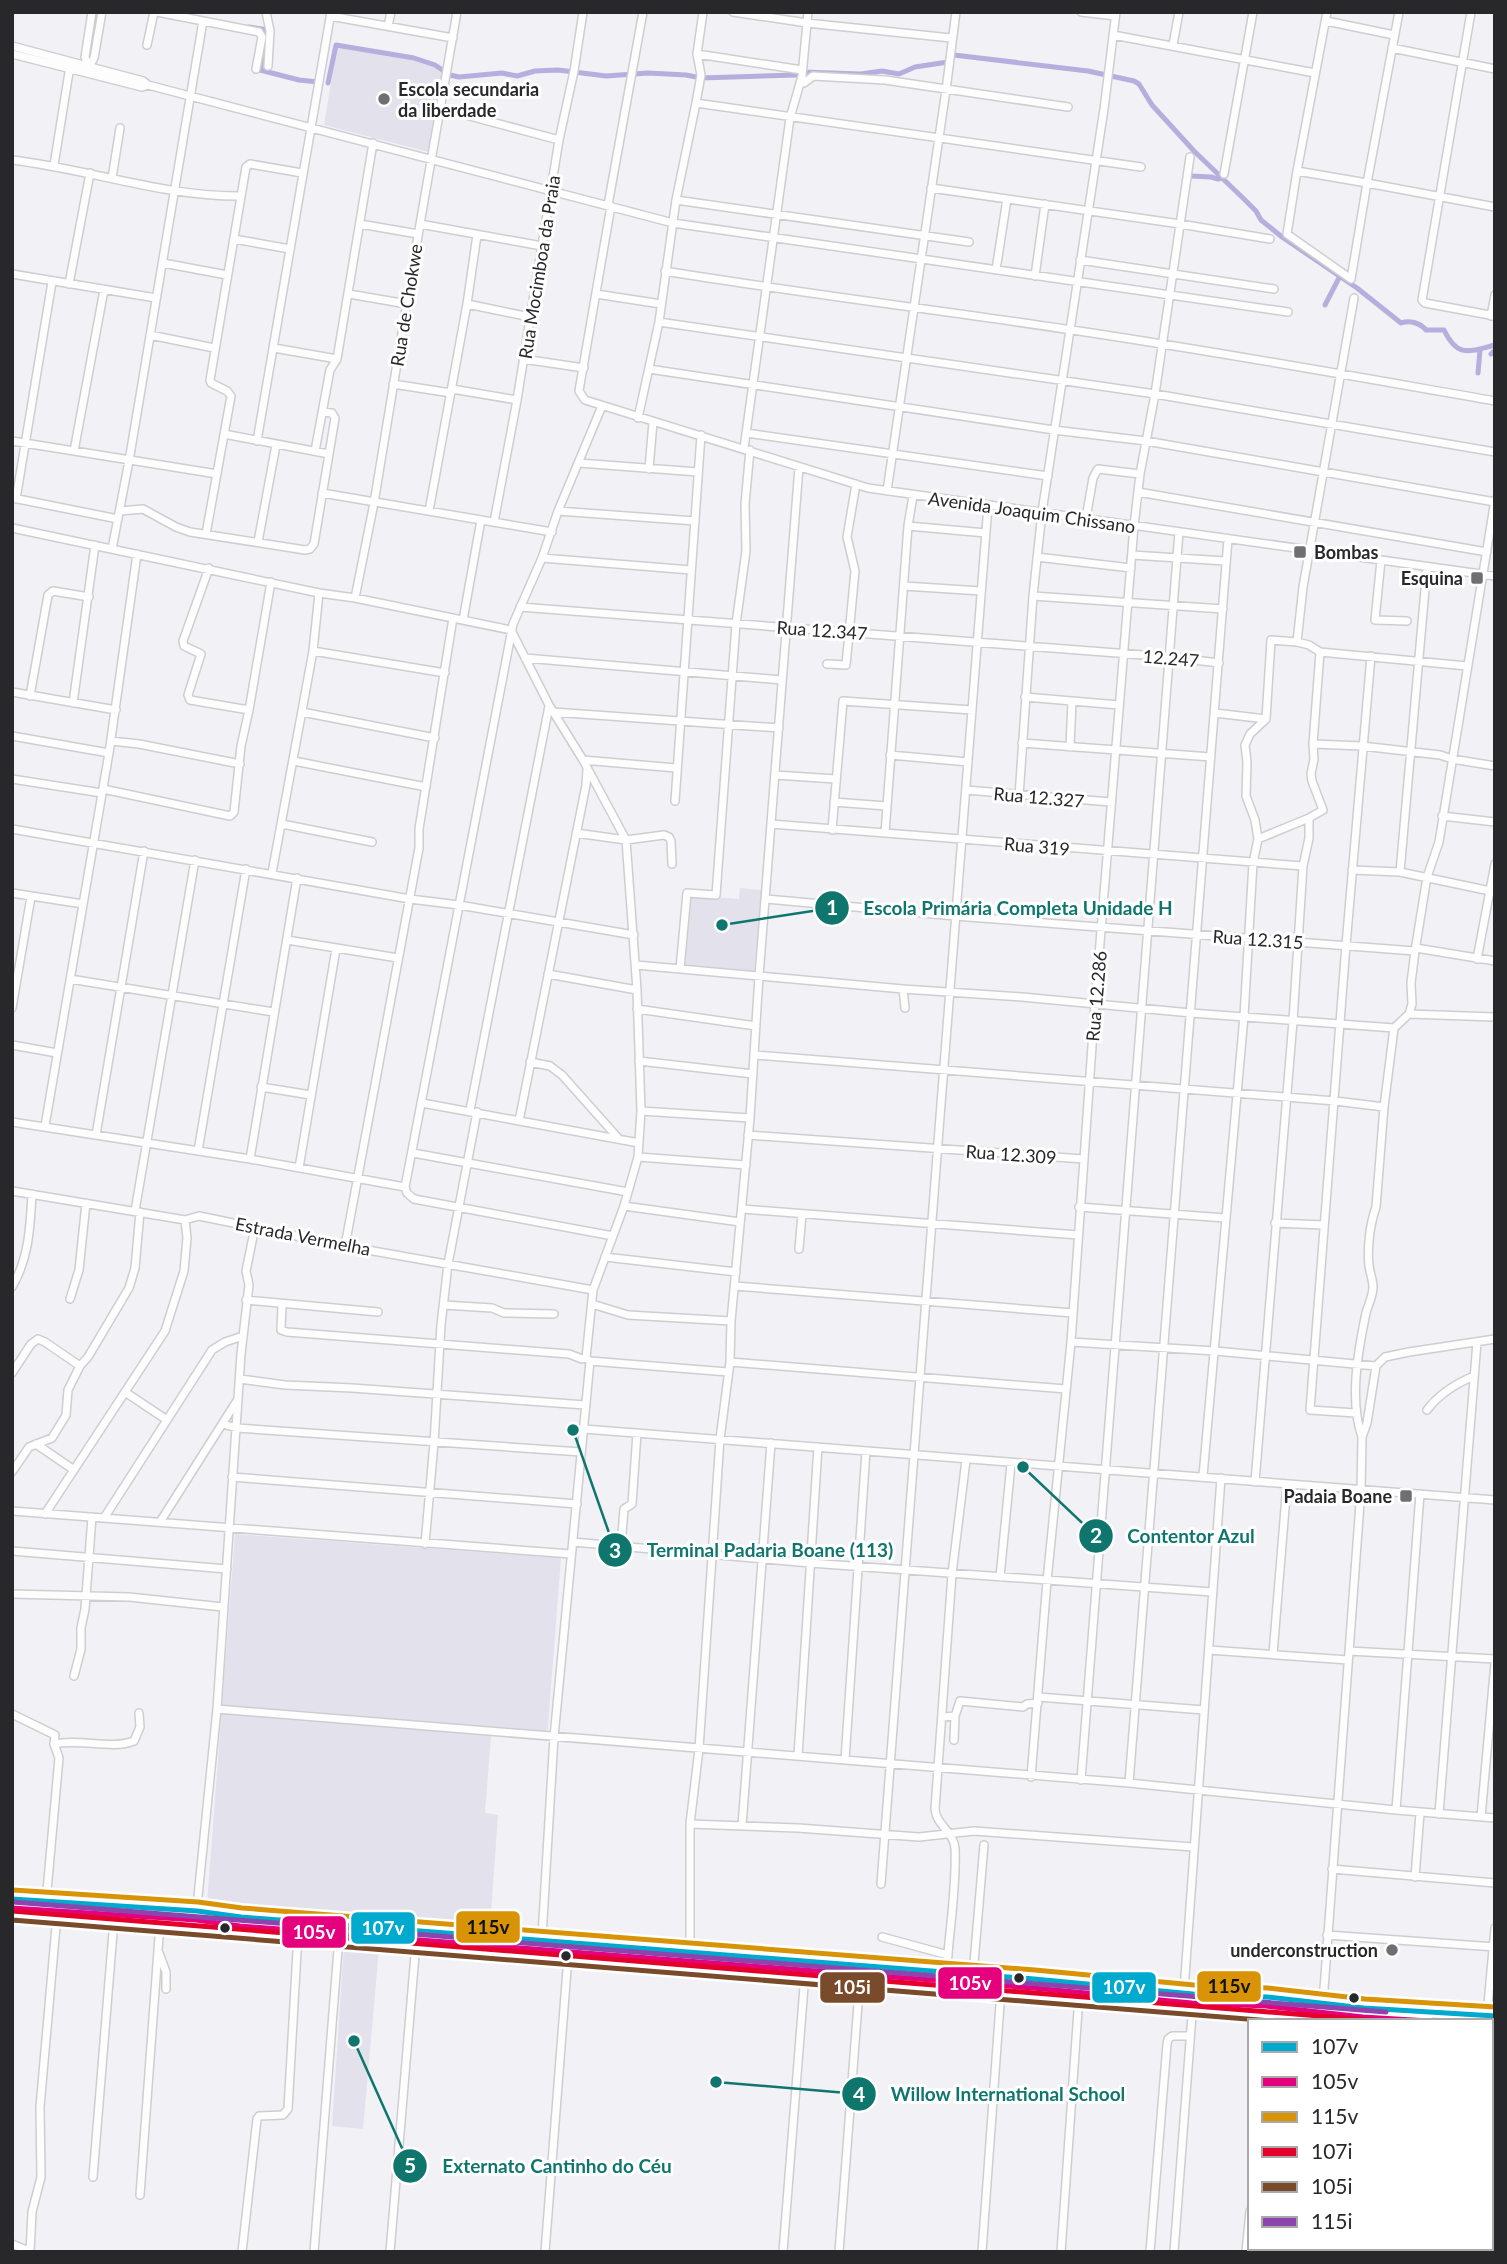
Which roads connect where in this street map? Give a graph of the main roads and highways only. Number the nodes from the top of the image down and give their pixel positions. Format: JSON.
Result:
{"nodes":[{"id":1,"x":12,"y":1899,"type":"edge"},
{"id":2,"x":12,"y":1911,"type":"edge"},
{"id":3,"x":1188,"y":1999,"type":"junction"},
{"id":4,"x":1266,"y":2016,"type":"edge"},
{"id":5,"x":1491,"y":2016,"type":"edge"},
{"id":6,"x":1346,"y":2019,"type":"edge"}],
"edges":[{"from":1,"to":3,"type":"highway"},
{"from":2,"to":3,"type":"highway"},
{"from":3,"to":4,"type":"highway"},
{"from":3,"to":5,"type":"highway"},
{"from":4,"to":6,"type":"highway"}]}
